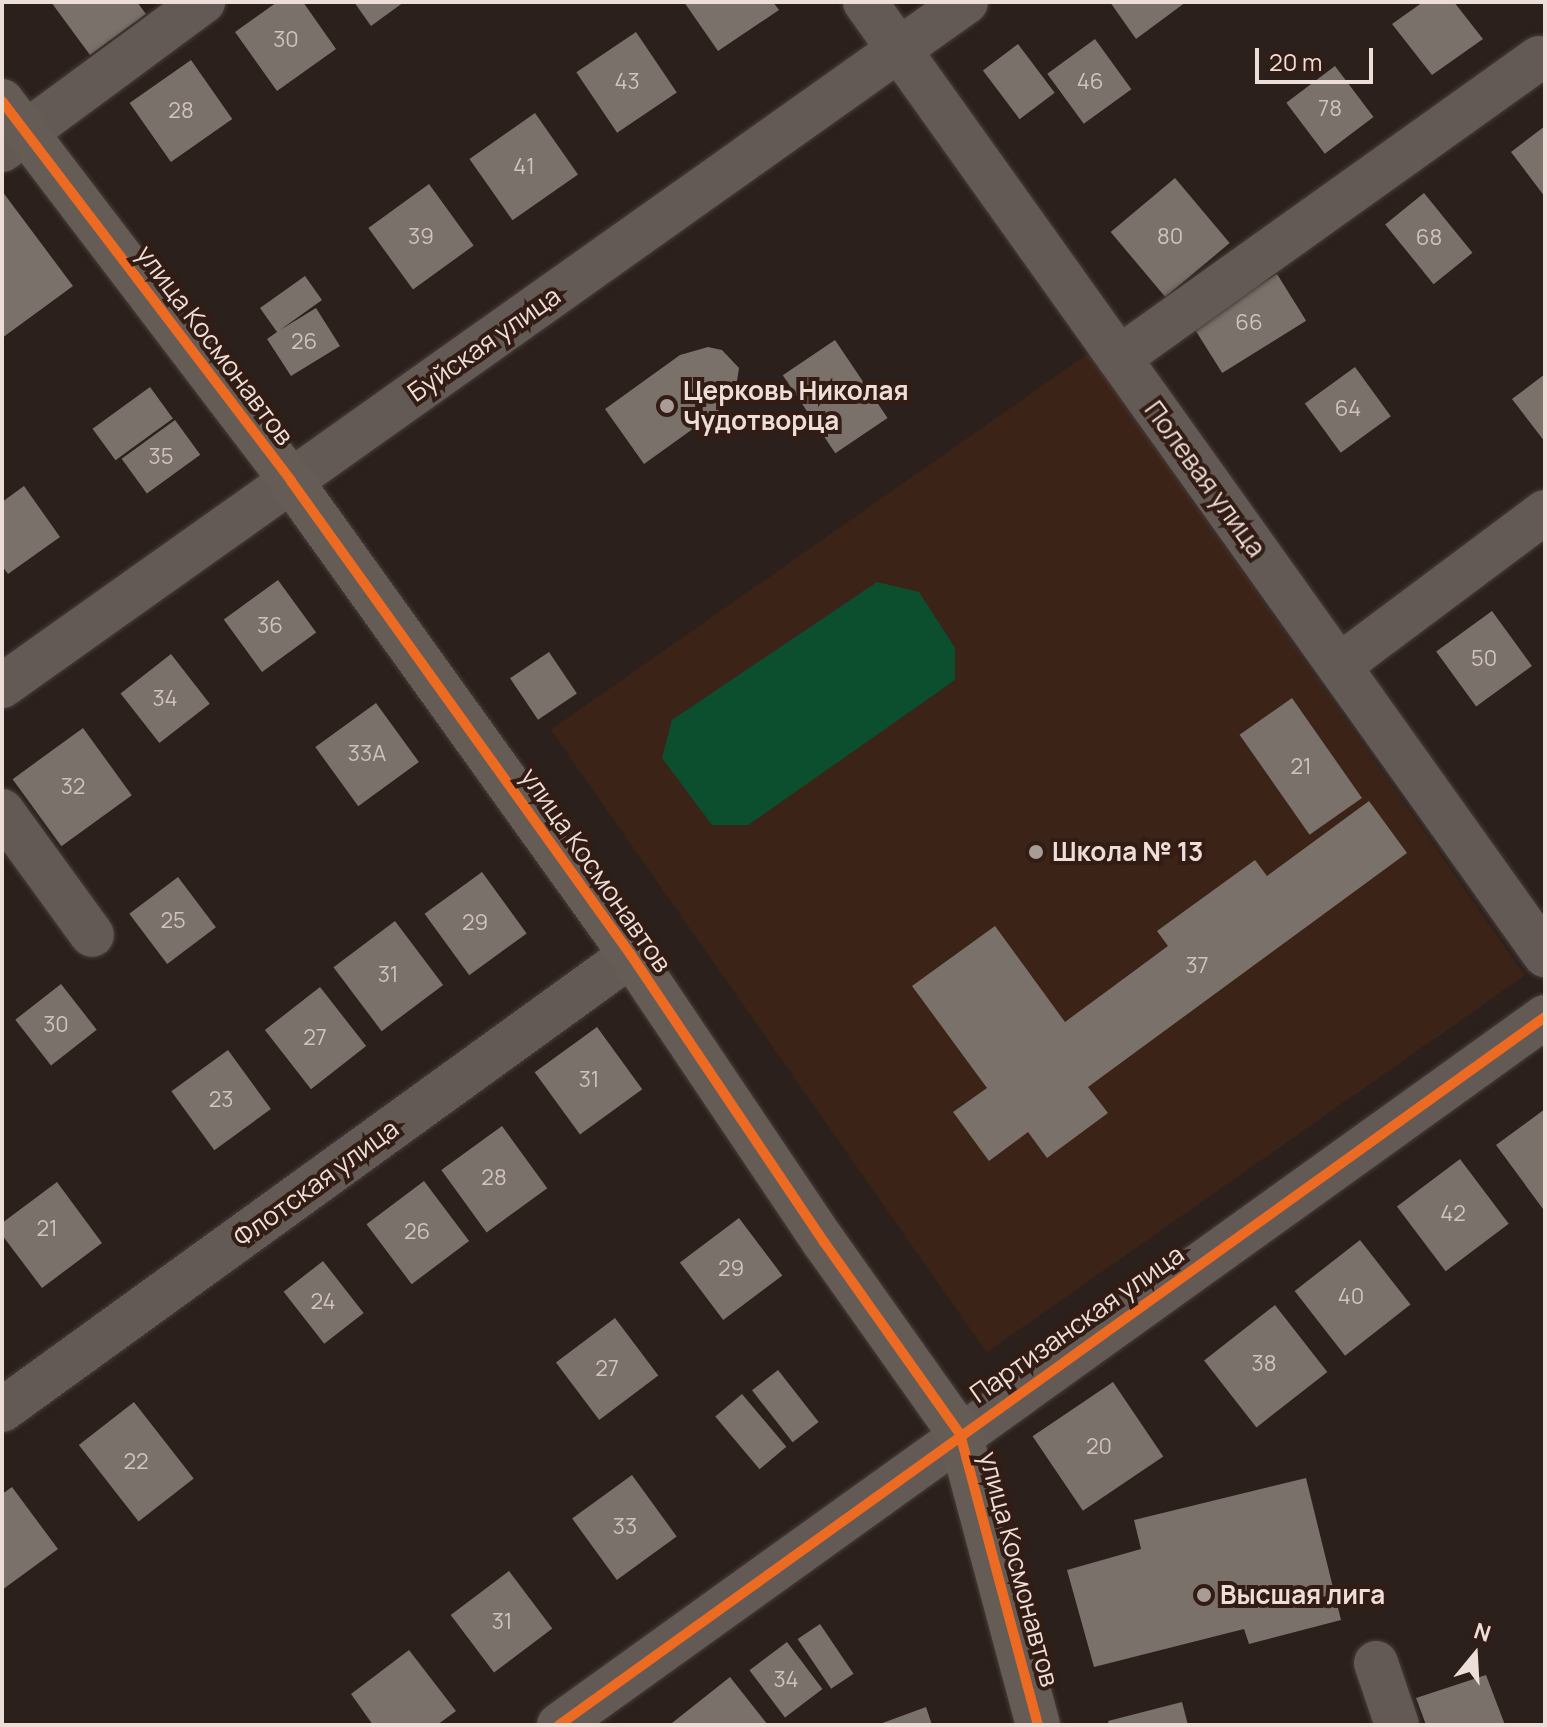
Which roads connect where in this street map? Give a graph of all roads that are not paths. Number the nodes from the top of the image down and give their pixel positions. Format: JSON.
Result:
{"nodes":[{"id":1,"x":203,"y":2,"type":"edge"},
{"id":2,"x":865,"y":2,"type":"edge"},
{"id":3,"x":966,"y":2,"type":"edge"},
{"id":4,"x":899,"y":51,"type":"junction"},
{"id":5,"x":1539,"y":58,"type":"dead end"},
{"id":6,"x":10,"y":128,"type":"edge"},
{"id":7,"x":1119,"y":358,"type":"junction"},
{"id":8,"x":291,"y":481,"type":"junction"},
{"id":9,"x":1545,"y":512,"type":"edge"},
{"id":10,"x":1339,"y":666,"type":"junction"},
{"id":11,"x":2,"y":686,"type":"edge"},
{"id":12,"x":2,"y":811,"type":"edge"},
{"id":13,"x":92,"y":935,"type":"dead end"},
{"id":14,"x":631,"y":955,"type":"junction"},
{"id":15,"x":1545,"y":955,"type":"edge"},
{"id":16,"x":1545,"y":1017,"type":"edge"},
{"id":17,"x":2,"y":1410,"type":"edge"},
{"id":18,"x":960,"y":1434,"type":"junction"},
{"id":19,"x":1376,"y":1663,"type":"dead end"},
{"id":20,"x":559,"y":1725,"type":"edge"},
{"id":21,"x":1038,"y":1725,"type":"edge"},
{"id":22,"x":1397,"y":1725,"type":"edge"}],
"edges":[{"from":1,"to":6,"type":"street"},
{"from":2,"to":4,"type":"street","name":"Полевая улица"},
{"from":3,"to":4,"type":"street","name":"Буйская улица"},
{"from":4,"to":7,"type":"street","name":"Полевая улица"},
{"from":4,"to":8,"type":"street","name":"Буйская улица"},
{"from":5,"to":7,"type":"street"},
{"from":6,"to":8,"type":"street","name":"улица Космонавтов"},
{"from":7,"to":10,"type":"street","name":"Полевая улица"},
{"from":8,"to":11,"type":"street","name":"Буйская улица"},
{"from":8,"to":14,"type":"street","name":"улица Космонавтов"},
{"from":9,"to":10,"type":"street"},
{"from":10,"to":15,"type":"street","name":"Полевая улица"},
{"from":12,"to":13,"type":"street"},
{"from":14,"to":17,"type":"street","name":"Флотская улица"},
{"from":14,"to":18,"type":"street","name":"улица Космонавтов"},
{"from":16,"to":18,"type":"street","name":"Партизанская улица"},
{"from":18,"to":20,"type":"street","name":"Партизанская улица"},
{"from":18,"to":21,"type":"street","name":"улица Космонавтов"},
{"from":19,"to":22,"type":"street"}]}
